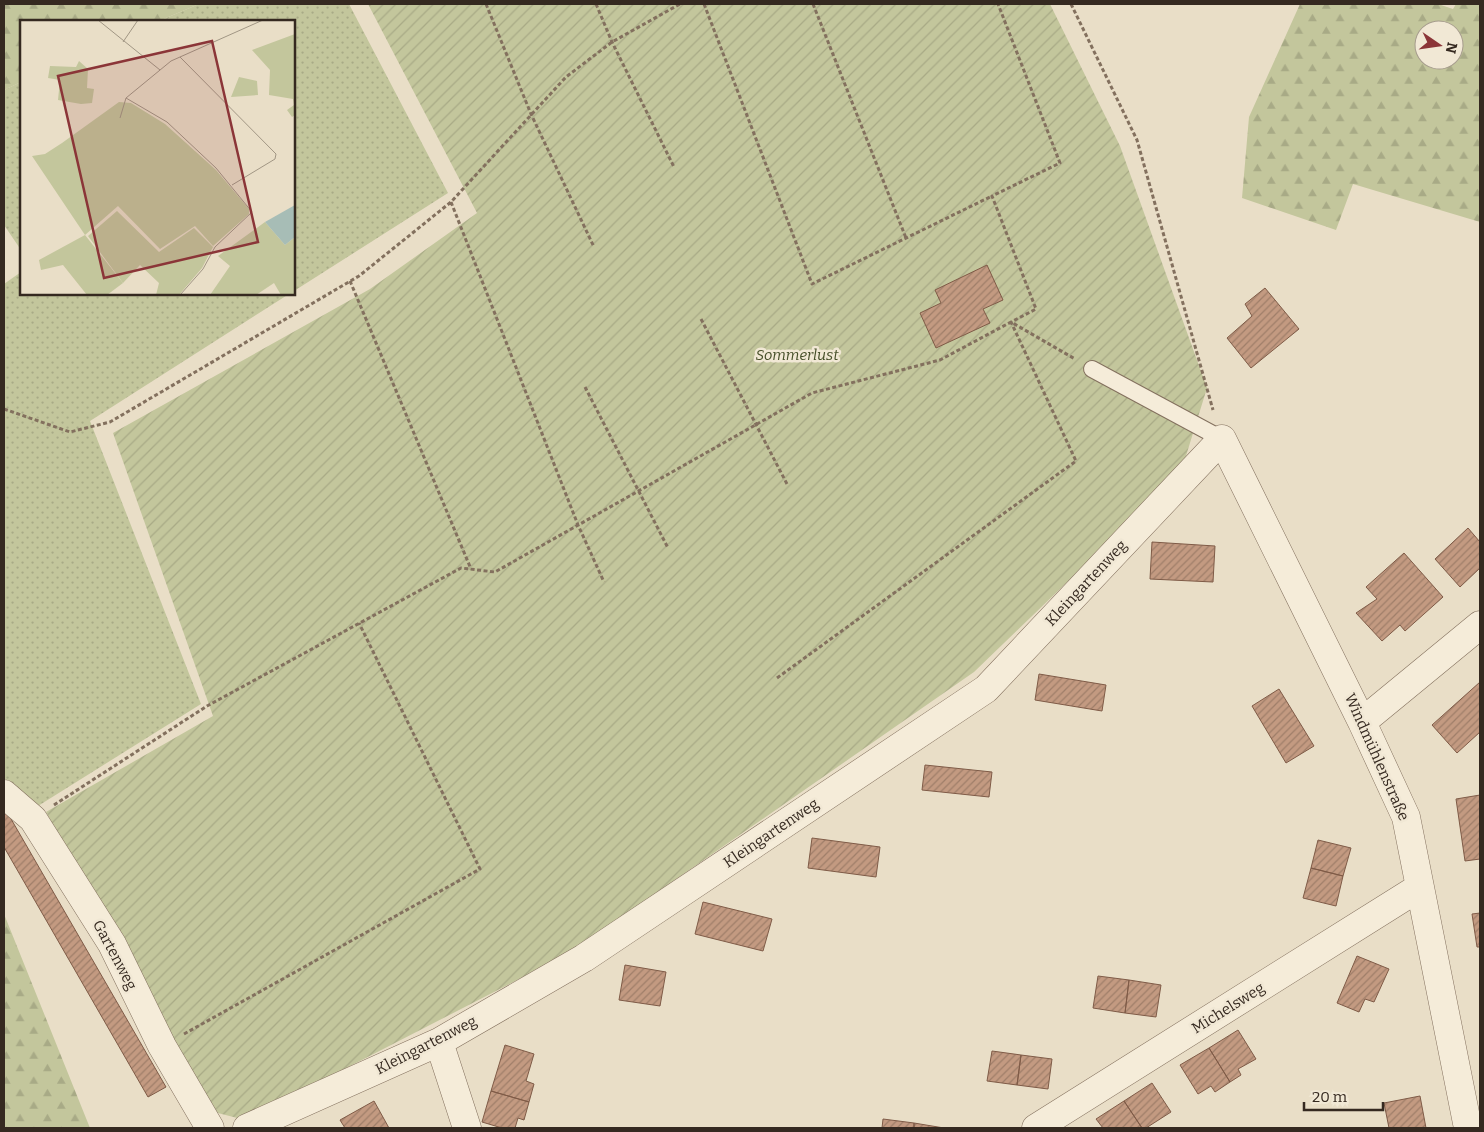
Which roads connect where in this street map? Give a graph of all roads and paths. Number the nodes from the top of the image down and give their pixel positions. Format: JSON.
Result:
{"nodes":[{"id":1,"x":486,"y":4,"type":"edge"},
{"id":2,"x":596,"y":4,"type":"edge"},
{"id":3,"x":680,"y":4,"type":"edge"},
{"id":4,"x":704,"y":4,"type":"edge"},
{"id":5,"x":813,"y":4,"type":"edge"},
{"id":6,"x":998,"y":4,"type":"edge"},
{"id":7,"x":1071,"y":4,"type":"edge"},
{"id":8,"x":612,"y":42,"type":"junction"},
{"id":9,"x":531,"y":114,"type":"junction"},
{"id":10,"x":674,"y":167,"type":"dead end"},
{"id":11,"x":992,"y":196,"type":"junction"},
{"id":12,"x":451,"y":202,"type":"junction"},
{"id":13,"x":906,"y":238,"type":"junction"},
{"id":14,"x":594,"y":247,"type":"dead end"},
{"id":15,"x":350,"y":281,"type":"junction"},
{"id":16,"x":701,"y":320,"type":"dead end"},
{"id":17,"x":1011,"y":322,"type":"junction"},
{"id":18,"x":1092,"y":369,"type":"joint"},
{"id":19,"x":585,"y":387,"type":"dead end"},
{"id":20,"x":4,"y":409,"type":"edge"},
{"id":21,"x":756,"y":425,"type":"junction"},
{"id":22,"x":1222,"y":439,"type":"junction"},
{"id":23,"x":787,"y":484,"type":"dead end"},
{"id":24,"x":639,"y":491,"type":"junction"},
{"id":25,"x":578,"y":525,"type":"junction"},
{"id":26,"x":668,"y":548,"type":"dead end"},
{"id":27,"x":471,"y":569,"type":"junction"},
{"id":28,"x":604,"y":582,"type":"dead end"},
{"id":29,"x":359,"y":623,"type":"junction"},
{"id":30,"x":1480,"y":625,"type":"edge"},
{"id":31,"x":777,"y":678,"type":"dead end"},
{"id":32,"x":1362,"y":722,"type":"junction"},
{"id":33,"x":4,"y":794,"type":"edge"},
{"id":34,"x":33,"y":819,"type":"junction"},
{"id":35,"x":1420,"y":887,"type":"junction"},
{"id":36,"x":439,"y":1042,"type":"junction"},
{"id":37,"x":162,"y":1046,"type":"junction"},
{"id":38,"x":210,"y":1128,"type":"edge"},
{"id":39,"x":247,"y":1128,"type":"edge"},
{"id":40,"x":467,"y":1128,"type":"edge"},
{"id":41,"x":1036,"y":1128,"type":"edge"},
{"id":42,"x":1468,"y":1128,"type":"edge"}],
"edges":[{"from":1,"to":9,"type":"path"},
{"from":2,"to":8,"type":"path"},
{"from":3,"to":8,"type":"path"},
{"from":4,"to":13,"type":"path"},
{"from":5,"to":13,"type":"path"},
{"from":6,"to":11,"type":"path"},
{"from":7,"to":22,"type":"path"},
{"from":8,"to":9,"type":"path"},
{"from":8,"to":10,"type":"path"},
{"from":9,"to":12,"type":"path"},
{"from":9,"to":14,"type":"path"},
{"from":11,"to":13,"type":"path"},
{"from":11,"to":17,"type":"path"},
{"from":12,"to":15,"type":"path"},
{"from":12,"to":25,"type":"path"},
{"from":15,"to":20,"type":"path"},
{"from":15,"to":27,"type":"path"},
{"from":16,"to":21,"type":"path"},
{"from":17,"to":18,"type":"path"},
{"from":17,"to":21,"type":"path"},
{"from":17,"to":31,"type":"path"},
{"from":18,"to":22,"type":"lane"},
{"from":19,"to":24,"type":"path"},
{"from":21,"to":23,"type":"path"},
{"from":21,"to":24,"type":"path"},
{"from":22,"to":32,"type":"street","name":"Windmühlenstraße"},
{"from":22,"to":36,"type":"street","name":"Kleingartenweg"},
{"from":24,"to":25,"type":"path"},
{"from":24,"to":26,"type":"path"},
{"from":25,"to":27,"type":"path"},
{"from":25,"to":28,"type":"path"},
{"from":27,"to":29,"type":"path"},
{"from":29,"to":34,"type":"path"},
{"from":29,"to":37,"type":"path"},
{"from":30,"to":32,"type":"street"},
{"from":32,"to":35,"type":"street","name":"Windmühlenstraße"},
{"from":33,"to":34,"type":"street","name":"Gartenweg"},
{"from":34,"to":37,"type":"street","name":"Gartenweg"},
{"from":35,"to":41,"type":"street","name":"Michelsweg"},
{"from":35,"to":42,"type":"street","name":"Windmühlenstraße"},
{"from":36,"to":39,"type":"street","name":"Kleingartenweg"},
{"from":36,"to":40,"type":"street"},
{"from":37,"to":38,"type":"street","name":"Gartenweg"}]}
